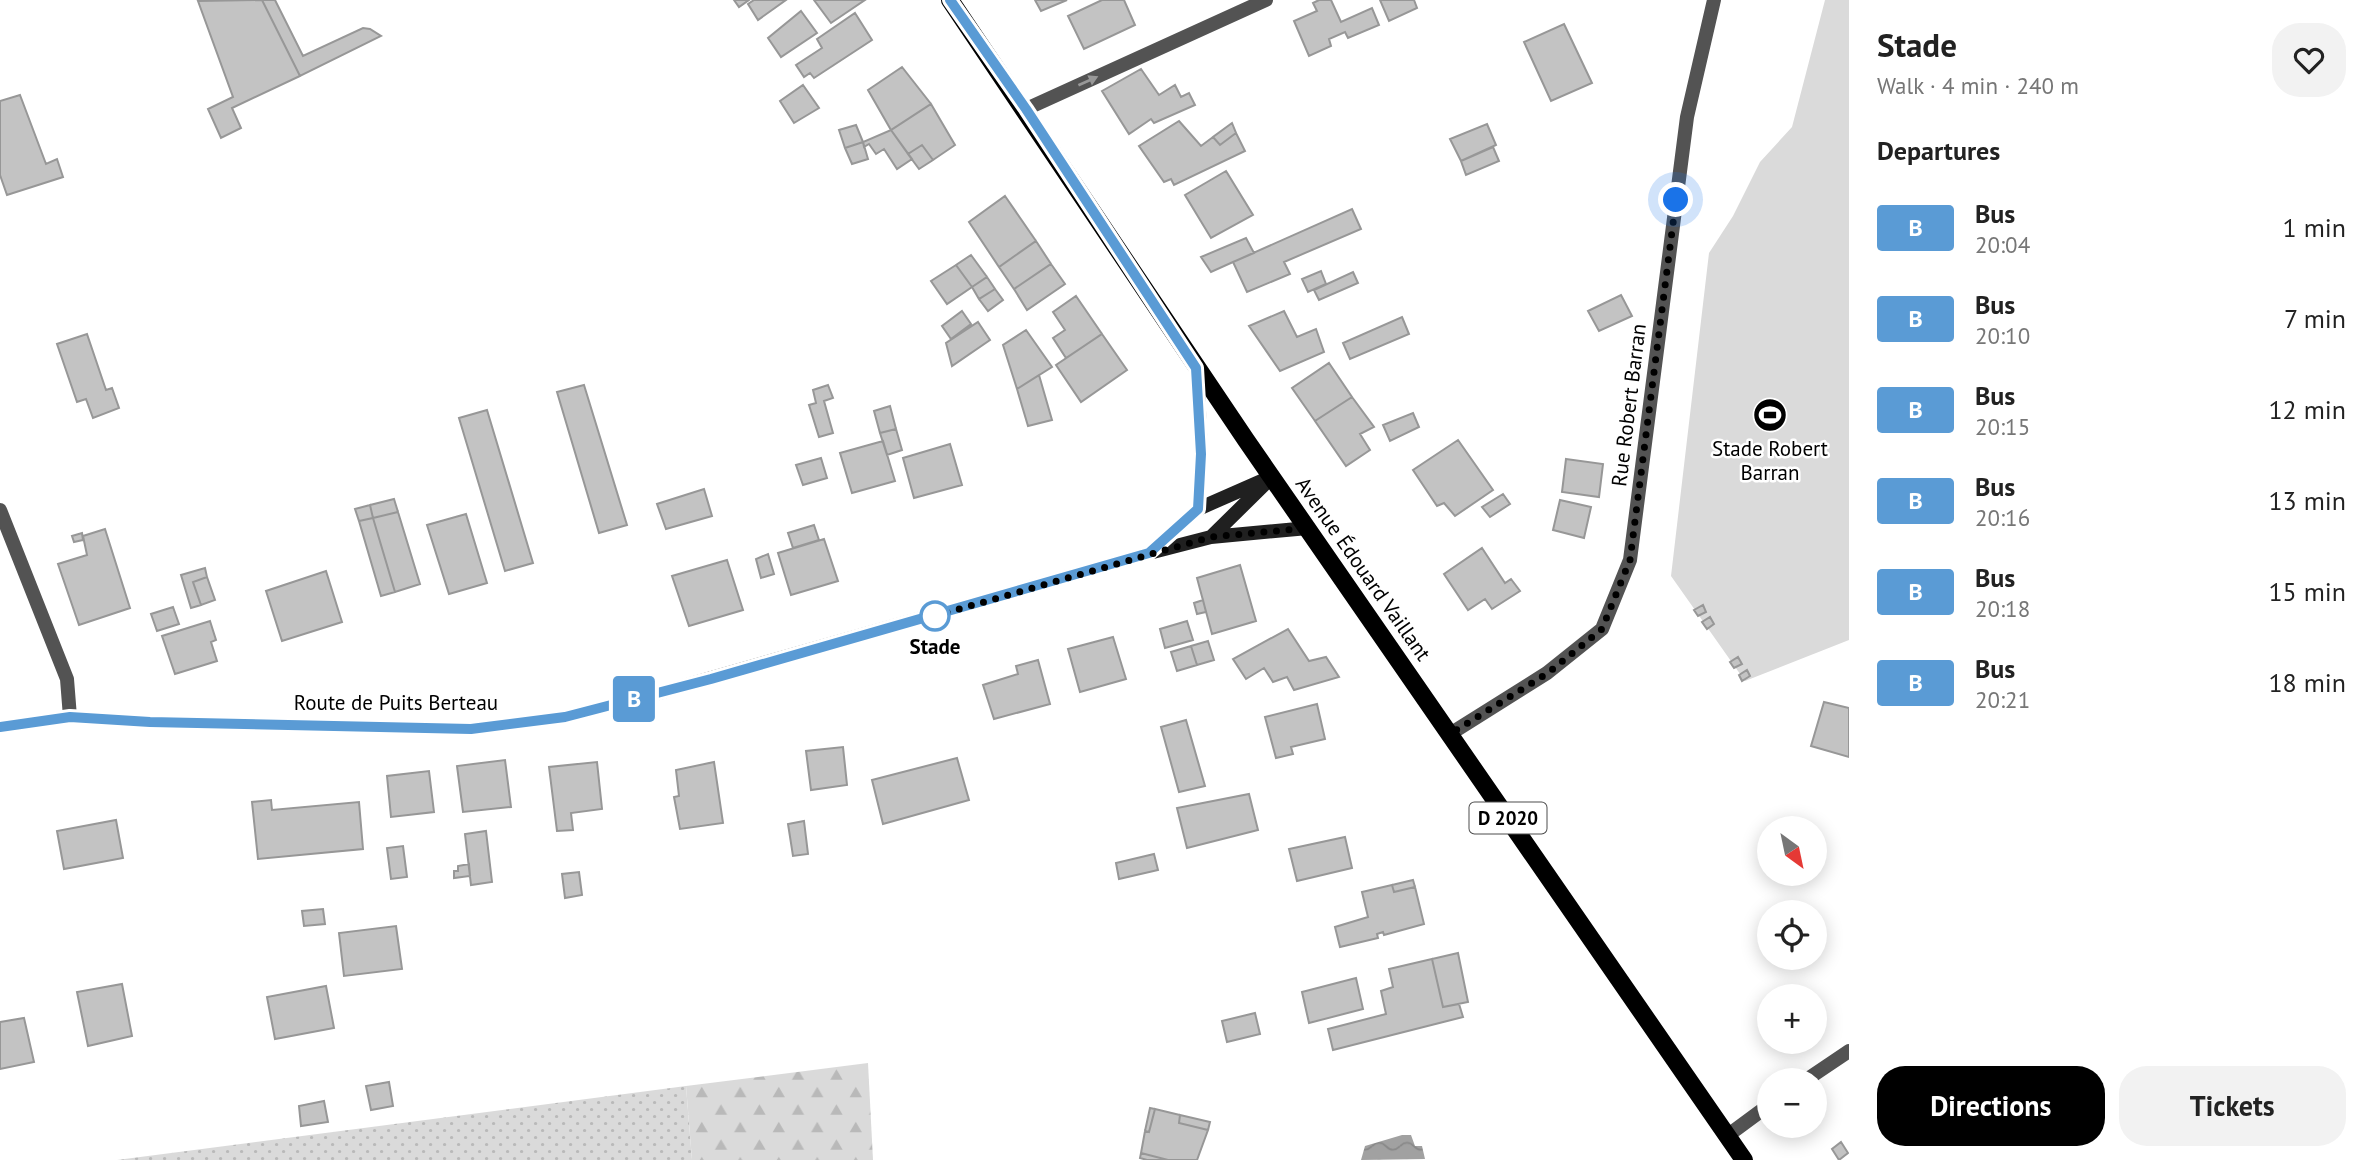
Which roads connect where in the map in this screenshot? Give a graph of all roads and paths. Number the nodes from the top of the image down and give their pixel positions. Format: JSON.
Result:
{"nodes":[{"id":1,"x":950,"y":0,"type":"edge"},
{"id":2,"x":1266,"y":0,"type":"edge"},
{"id":3,"x":1714,"y":0,"type":"edge"},
{"id":4,"x":1026,"y":109,"type":"junction"},
{"id":5,"x":1196,"y":368,"type":"junction"},
{"id":6,"x":1272,"y":477,"type":"junction"},
{"id":7,"x":1198,"y":509,"type":"junction"},
{"id":8,"x":0,"y":510,"type":"edge"},
{"id":9,"x":1308,"y":528,"type":"junction"},
{"id":10,"x":1211,"y":537,"type":"junction"},
{"id":11,"x":1149,"y":553,"type":"junction"},
{"id":12,"x":70,"y":717,"type":"junction"},
{"id":13,"x":0,"y":727,"type":"edge"},
{"id":14,"x":1450,"y":734,"type":"junction"},
{"id":15,"x":1849,"y":1051,"type":"edge"},
{"id":16,"x":1824,"y":1068,"type":"edge"},
{"id":17,"x":1757,"y":1114,"type":"edge"},
{"id":18,"x":1727,"y":1136,"type":"junction"},
{"id":19,"x":1744,"y":1160,"type":"edge"}],
"edges":[{"from":1,"to":4,"type":"main road","name":"Avenue Édouard Vaillant","number":"D 2020"},
{"from":4,"to":2,"type":"street","one_way":true},
{"from":3,"to":14,"type":"street","name":"Rue Robert Barran"},
{"from":4,"to":5,"type":"main road","name":"Avenue Édouard Vaillant","number":"D 2020"},
{"from":5,"to":6,"type":"main road","name":"Avenue Édouard Vaillant","number":"D 2020"},
{"from":5,"to":7,"type":"street"},
{"from":6,"to":7,"type":"street","name":"Route de Puits Berteau"},
{"from":6,"to":9,"type":"main road","name":"Avenue Édouard Vaillant","number":"D 2020"},
{"from":6,"to":10,"type":"street"},
{"from":7,"to":11,"type":"street","name":"Route de Puits Berteau"},
{"from":8,"to":12,"type":"street"},
{"from":9,"to":10,"type":"street","name":"Route de Puits Berteau"},
{"from":9,"to":14,"type":"main road","name":"Avenue Édouard Vaillant","number":"D 2020"},
{"from":10,"to":11,"type":"street","name":"Route de Puits Berteau"},
{"from":11,"to":12,"type":"street","name":"Route de Puits Berteau"},
{"from":12,"to":13,"type":"street","name":"Route de Puits Berteau"},
{"from":14,"to":18,"type":"main road","name":"Avenue Édouard Vaillant","number":"D 2020"},
{"from":15,"to":16,"type":"street"},
{"from":17,"to":18,"type":"street"},
{"from":18,"to":19,"type":"main road","name":"Avenue Édouard Vaillant","number":"D 2020"}]}
